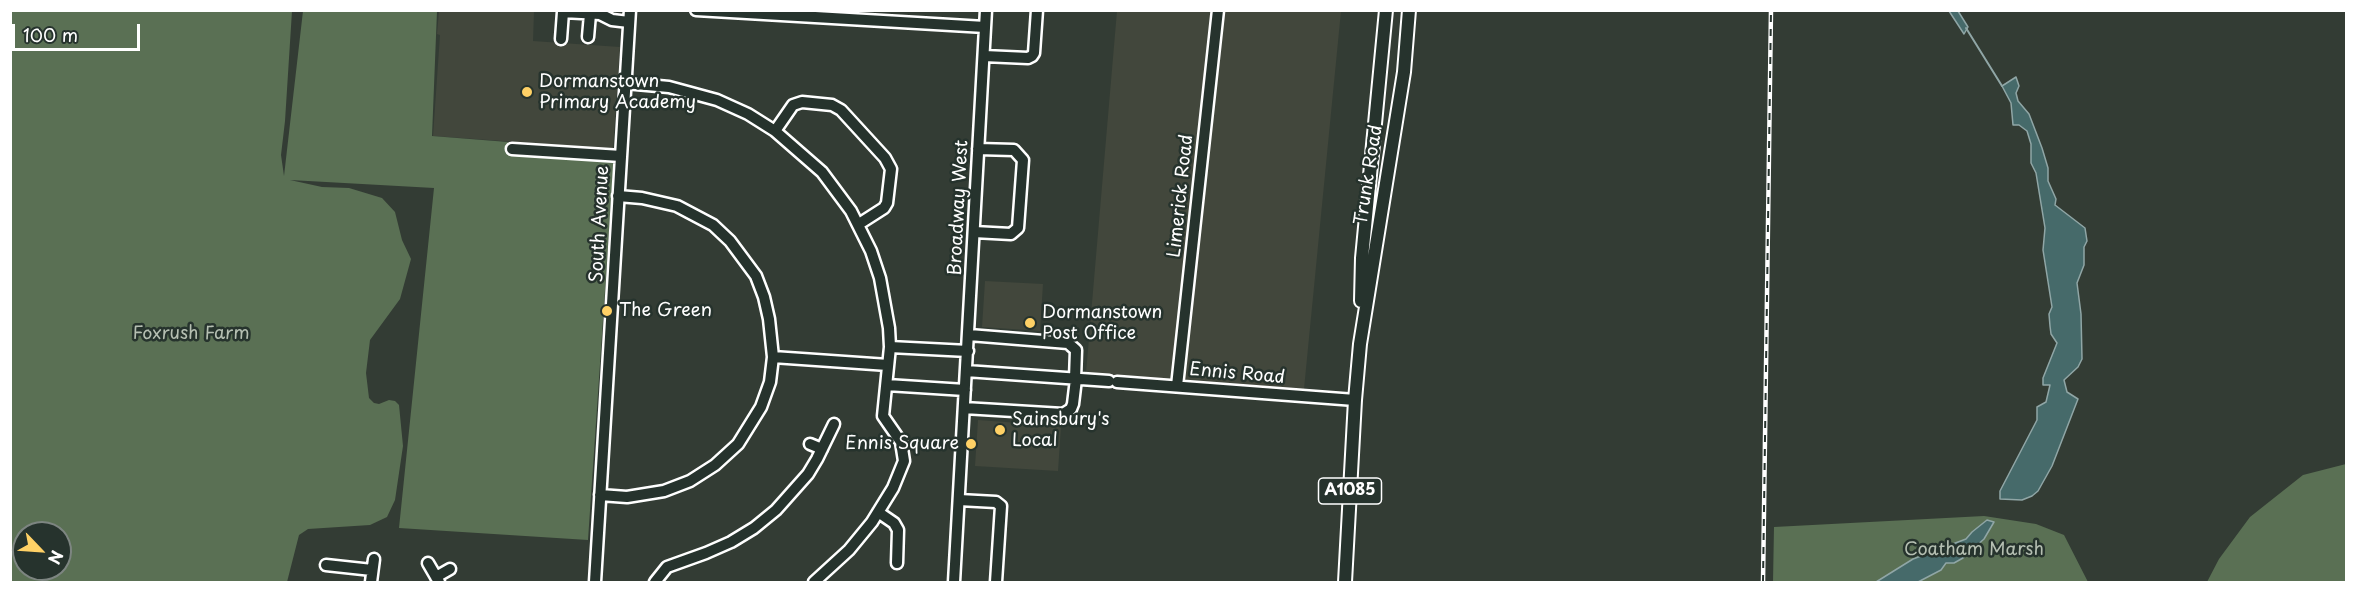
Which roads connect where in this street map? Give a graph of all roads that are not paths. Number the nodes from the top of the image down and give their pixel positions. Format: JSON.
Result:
{"nodes":[{"id":1,"x":630,"y":10,"type":"edge"},
{"id":2,"x":696,"y":10,"type":"edge"},
{"id":3,"x":986,"y":10,"type":"edge"},
{"id":4,"x":1037,"y":10,"type":"edge"},
{"id":5,"x":1218,"y":10,"type":"edge"},
{"id":6,"x":1386,"y":10,"type":"edge"},
{"id":7,"x":1409,"y":10,"type":"edge"},
{"id":8,"x":734,"y":12,"type":"edge"},
{"id":9,"x":590,"y":14,"type":"junction"},
{"id":10,"x":818,"y":14,"type":"edge"},
{"id":11,"x":901,"y":16,"type":"edge"},
{"id":12,"x":629,"y":22,"type":"junction"},
{"id":13,"x":985,"y":27,"type":"junction"},
{"id":14,"x":588,"y":37,"type":"dead end"},
{"id":15,"x":561,"y":39,"type":"dead end"},
{"id":16,"x":984,"y":56,"type":"junction"},
{"id":17,"x":625,"y":83,"type":"junction"},
{"id":18,"x":775,"y":131,"type":"junction"},
{"id":19,"x":978,"y":148,"type":"junction"},
{"id":20,"x":512,"y":149,"type":"dead end"},
{"id":21,"x":621,"y":156,"type":"junction"},
{"id":22,"x":618,"y":196,"type":"junction"},
{"id":23,"x":859,"y":224,"type":"junction"},
{"id":24,"x":974,"y":232,"type":"junction"},
{"id":25,"x":969,"y":334,"type":"junction"},
{"id":26,"x":1360,"y":344,"type":"junction"},
{"id":27,"x":890,"y":347,"type":"junction"},
{"id":28,"x":968,"y":351,"type":"junction"},
{"id":29,"x":773,"y":357,"type":"junction"},
{"id":30,"x":888,"y":365,"type":"junction"},
{"id":31,"x":966,"y":371,"type":"junction"},
{"id":32,"x":1075,"y":379,"type":"junction"},
{"id":33,"x":887,"y":385,"type":"junction"},
{"id":34,"x":1177,"y":386,"type":"junction"},
{"id":35,"x":965,"y":390,"type":"junction"},
{"id":36,"x":1355,"y":400,"type":"junction"},
{"id":37,"x":964,"y":408,"type":"junction"},
{"id":38,"x":834,"y":424,"type":"dead end"},
{"id":39,"x":810,"y":444,"type":"dead end"},
{"id":40,"x":822,"y":450,"type":"junction"},
{"id":41,"x":600,"y":495,"type":"junction"},
{"id":42,"x":959,"y":500,"type":"junction"},
{"id":43,"x":878,"y":512,"type":"junction"},
{"id":44,"x":428,"y":563,"type":"dead end"},
{"id":45,"x":897,"y":563,"type":"dead end"},
{"id":46,"x":326,"y":565,"type":"dead end"},
{"id":47,"x":450,"y":569,"type":"dead end"},
{"id":48,"x":438,"y":580,"type":"edge"},
{"id":49,"x":371,"y":582,"type":"edge"},
{"id":50,"x":595,"y":582,"type":"edge"},
{"id":51,"x":655,"y":582,"type":"edge"},
{"id":52,"x":814,"y":582,"type":"edge"},
{"id":53,"x":954,"y":582,"type":"edge"},
{"id":54,"x":996,"y":582,"type":"edge"},
{"id":55,"x":1345,"y":582,"type":"edge"}],
"edges":[{"from":1,"to":12,"type":"street","name":"South Avenue"},
{"from":2,"to":8,"type":"street"},
{"from":3,"to":13,"type":"street","name":"Broadway West"},
{"from":4,"to":16,"type":"street"},
{"from":5,"to":34,"type":"street","name":"Limerick Road"},
{"from":6,"to":26,"type":"main road","name":"Trunk Road","number":"A1085"},
{"from":7,"to":26,"type":"main road","name":"Trunk Road","number":"A1085"},
{"from":8,"to":10,"type":"street"},
{"from":9,"to":12,"type":"street"},
{"from":9,"to":14,"type":"street"},
{"from":9,"to":15,"type":"street"},
{"from":10,"to":11,"type":"street"},
{"from":11,"to":13,"type":"street"},
{"from":12,"to":17,"type":"street","name":"South Avenue"},
{"from":13,"to":16,"type":"street","name":"Broadway West"},
{"from":16,"to":19,"type":"street","name":"Broadway West"},
{"from":17,"to":18,"type":"street"},
{"from":17,"to":21,"type":"street","name":"South Avenue"},
{"from":18,"to":23,"type":"street"},
{"from":18,"to":23,"type":"street"},
{"from":19,"to":24,"type":"street","name":"Broadway West"},
{"from":19,"to":24,"type":"street"},
{"from":20,"to":21,"type":"street"},
{"from":21,"to":22,"type":"street","name":"South Avenue"},
{"from":22,"to":29,"type":"street"},
{"from":22,"to":41,"type":"street","name":"South Avenue"},
{"from":23,"to":27,"type":"street"},
{"from":24,"to":25,"type":"street","name":"Broadway West"},
{"from":25,"to":28,"type":"street","name":"Broadway West"},
{"from":25,"to":32,"type":"street"},
{"from":26,"to":36,"type":"main road","name":"Trunk Road","number":"A1085"},
{"from":27,"to":28,"type":"street"},
{"from":27,"to":30,"type":"street"},
{"from":28,"to":31,"type":"street","name":"Broadway West"},
{"from":29,"to":30,"type":"street"},
{"from":29,"to":41,"type":"street"},
{"from":30,"to":33,"type":"street"},
{"from":31,"to":32,"type":"street","name":"Ennis Road"},
{"from":31,"to":35,"type":"street","name":"Broadway West"},
{"from":32,"to":34,"type":"street","name":"Ennis Road"},
{"from":32,"to":37,"type":"street"},
{"from":33,"to":35,"type":"street"},
{"from":33,"to":43,"type":"street"},
{"from":34,"to":36,"type":"street","name":"Ennis Road"},
{"from":35,"to":37,"type":"street","name":"Broadway West"},
{"from":36,"to":55,"type":"main road","name":"Trunk Road","number":"A1085"},
{"from":37,"to":42,"type":"street","name":"Broadway West"},
{"from":38,"to":40,"type":"street"},
{"from":39,"to":40,"type":"street"},
{"from":40,"to":51,"type":"street"},
{"from":41,"to":50,"type":"street","name":"South Avenue"},
{"from":42,"to":53,"type":"street","name":"Broadway West"},
{"from":42,"to":54,"type":"street"},
{"from":43,"to":45,"type":"street"},
{"from":43,"to":52,"type":"street"},
{"from":44,"to":48,"type":"street"},
{"from":46,"to":49,"type":"street"},
{"from":47,"to":48,"type":"street"}]}
